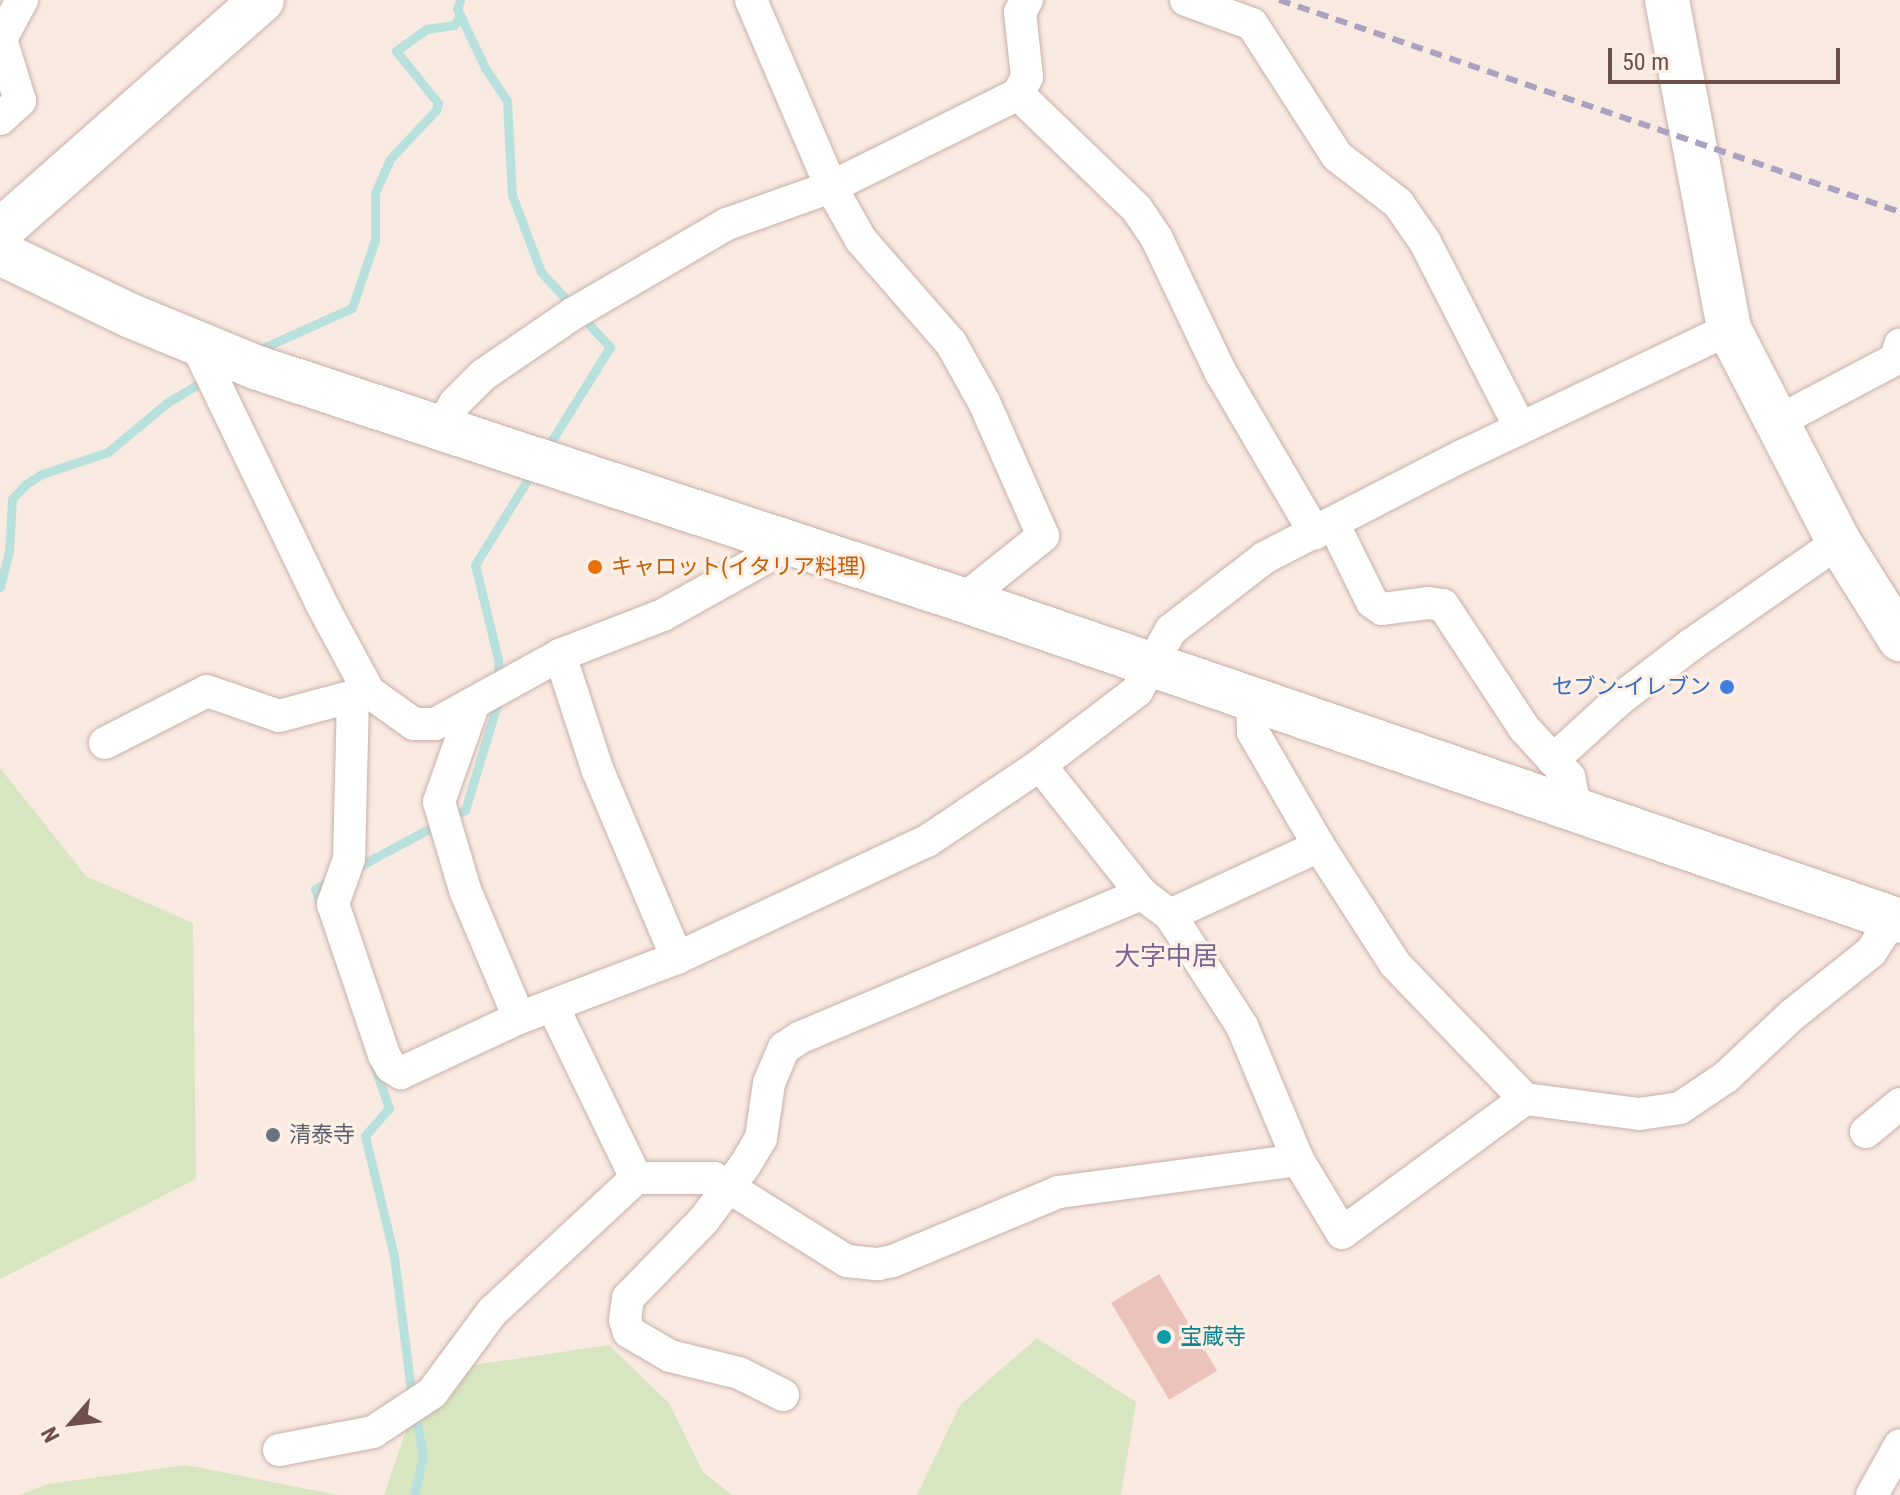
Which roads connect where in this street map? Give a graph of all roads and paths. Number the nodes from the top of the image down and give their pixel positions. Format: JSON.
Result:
{"nodes":[{"id":1,"x":22,"y":0,"type":"edge"},
{"id":2,"x":262,"y":0,"type":"edge"},
{"id":3,"x":751,"y":0,"type":"edge"},
{"id":4,"x":1027,"y":0,"type":"edge"},
{"id":5,"x":1186,"y":0,"type":"edge"},
{"id":6,"x":1667,"y":0,"type":"edge"},
{"id":7,"x":1018,"y":94,"type":"junction"},
{"id":8,"x":0,"y":119,"type":"edge"},
{"id":9,"x":831,"y":187,"type":"junction"},
{"id":10,"x":2,"y":228,"type":"edge"},
{"id":11,"x":1729,"y":329,"type":"junction"},
{"id":12,"x":196,"y":344,"type":"junction"},
{"id":13,"x":1899,"y":356,"type":"edge"},
{"id":14,"x":1775,"y":423,"type":"junction"},
{"id":15,"x":1520,"y":428,"type":"junction"},
{"id":16,"x":440,"y":429,"type":"junction"},
{"id":17,"x":1324,"y":528,"type":"junction"},
{"id":18,"x":1839,"y":542,"type":"junction"},
{"id":19,"x":790,"y":544,"type":"junction"},
{"id":20,"x":963,"y":600,"type":"junction"},
{"id":21,"x":1900,"y":639,"type":"edge"},
{"id":22,"x":560,"y":655,"type":"junction"},
{"id":23,"x":1152,"y":665,"type":"junction"},
{"id":24,"x":361,"y":694,"type":"junction"},
{"id":25,"x":1252,"y":701,"type":"junction"},
{"id":26,"x":474,"y":703,"type":"junction"},
{"id":27,"x":105,"y":743,"type":"dead end"},
{"id":28,"x":1553,"y":760,"type":"junction"},
{"id":29,"x":1040,"y":765,"type":"junction"},
{"id":30,"x":1576,"y":810,"type":"junction"},
{"id":31,"x":1319,"y":846,"type":"junction"},
{"id":32,"x":1142,"y":894,"type":"junction"},
{"id":33,"x":1170,"y":915,"type":"junction"},
{"id":34,"x":1898,"y":917,"type":"edge"},
{"id":35,"x":677,"y":958,"type":"junction"},
{"id":36,"x":553,"y":1007,"type":"junction"},
{"id":37,"x":519,"y":1018,"type":"junction"},
{"id":38,"x":1525,"y":1099,"type":"junction"},
{"id":39,"x":1900,"y":1104,"type":"edge"},
{"id":40,"x":1866,"y":1132,"type":"dead end"},
{"id":41,"x":1298,"y":1160,"type":"junction"},
{"id":42,"x":636,"y":1178,"type":"junction"},
{"id":43,"x":731,"y":1188,"type":"junction"},
{"id":44,"x":783,"y":1395,"type":"dead end"},
{"id":45,"x":1900,"y":1445,"type":"edge"},
{"id":46,"x":279,"y":1450,"type":"dead end"},
{"id":47,"x":1872,"y":1495,"type":"edge"}],
"edges":[{"from":1,"to":8,"type":"street"},
{"from":2,"to":10,"type":"street"},
{"from":3,"to":9,"type":"street"},
{"from":4,"to":7,"type":"street"},
{"from":5,"to":15,"type":"street"},
{"from":6,"to":11,"type":"street"},
{"from":7,"to":9,"type":"street"},
{"from":7,"to":17,"type":"street"},
{"from":9,"to":16,"type":"street"},
{"from":9,"to":20,"type":"street"},
{"from":10,"to":12,"type":"street"},
{"from":11,"to":14,"type":"street"},
{"from":11,"to":15,"type":"street"},
{"from":12,"to":16,"type":"street"},
{"from":12,"to":24,"type":"street"},
{"from":13,"to":14,"type":"street"},
{"from":14,"to":18,"type":"street"},
{"from":15,"to":17,"type":"street"},
{"from":16,"to":19,"type":"street"},
{"from":17,"to":23,"type":"street"},
{"from":17,"to":28,"type":"street"},
{"from":18,"to":21,"type":"street"},
{"from":18,"to":28,"type":"street"},
{"from":19,"to":20,"type":"street"},
{"from":19,"to":22,"type":"street"},
{"from":20,"to":23,"type":"street"},
{"from":22,"to":26,"type":"street"},
{"from":22,"to":35,"type":"street"},
{"from":23,"to":25,"type":"street"},
{"from":23,"to":29,"type":"street"},
{"from":24,"to":26,"type":"street"},
{"from":24,"to":27,"type":"street"},
{"from":24,"to":37,"type":"street"},
{"from":25,"to":30,"type":"street"},
{"from":25,"to":31,"type":"street"},
{"from":26,"to":37,"type":"street"},
{"from":28,"to":30,"type":"street"},
{"from":29,"to":32,"type":"street"},
{"from":29,"to":35,"type":"street"},
{"from":30,"to":34,"type":"street"},
{"from":31,"to":33,"type":"street"},
{"from":31,"to":38,"type":"street"},
{"from":32,"to":33,"type":"street"},
{"from":32,"to":43,"type":"street"},
{"from":33,"to":41,"type":"street"},
{"from":34,"to":38,"type":"street"},
{"from":35,"to":36,"type":"street"},
{"from":36,"to":37,"type":"street"},
{"from":36,"to":42,"type":"street"},
{"from":38,"to":41,"type":"street"},
{"from":39,"to":40,"type":"street"},
{"from":41,"to":43,"type":"street"},
{"from":42,"to":43,"type":"street"},
{"from":42,"to":46,"type":"street"},
{"from":43,"to":44,"type":"street"},
{"from":45,"to":47,"type":"street"}]}
